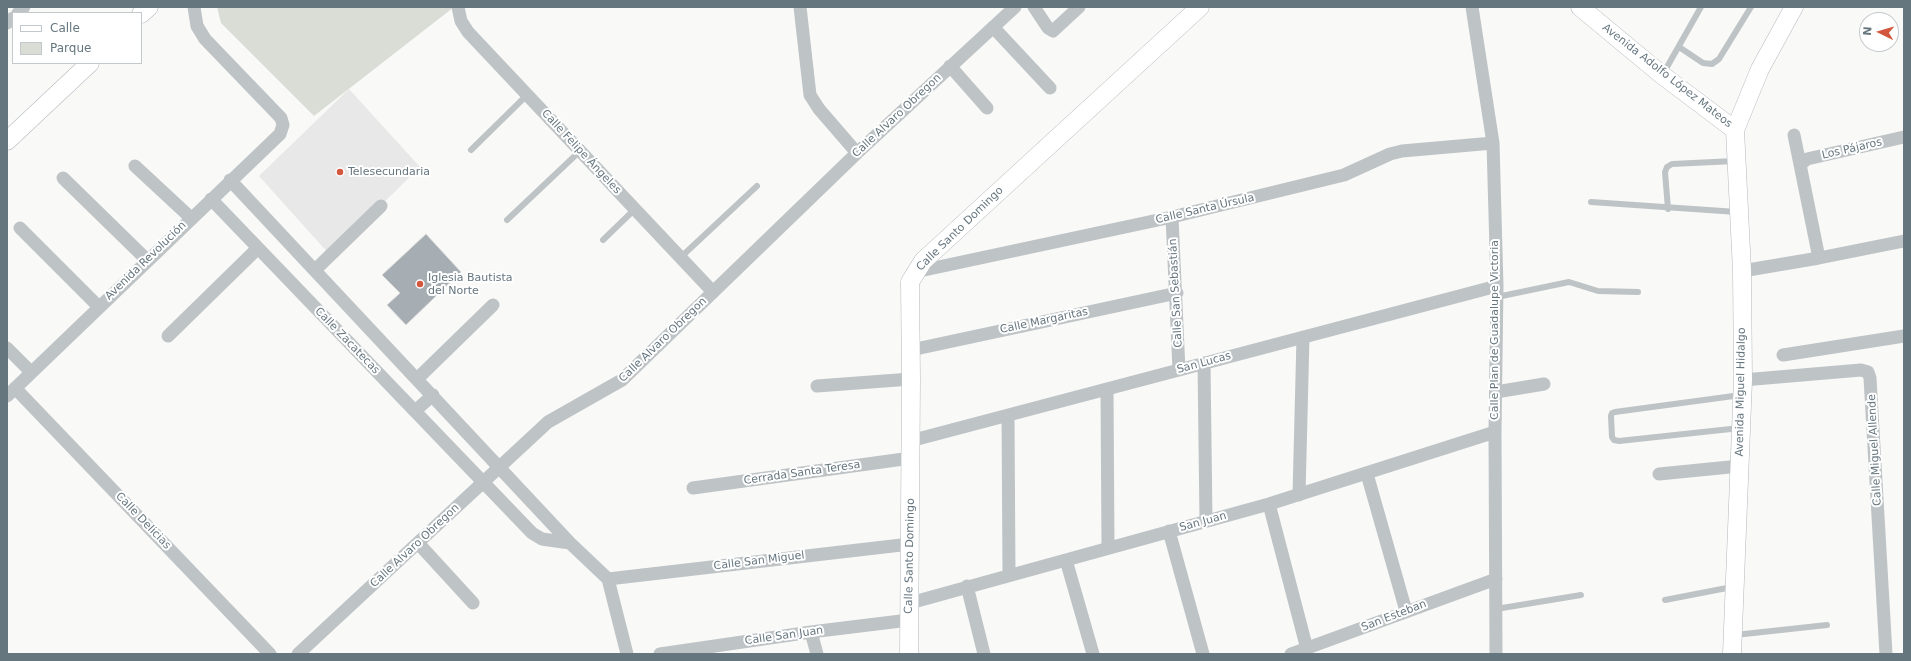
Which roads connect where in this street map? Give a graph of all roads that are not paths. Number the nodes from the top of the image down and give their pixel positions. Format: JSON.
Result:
{"nodes":[{"id":1,"x":194,"y":7,"type":"edge"},
{"id":2,"x":458,"y":7,"type":"edge"},
{"id":3,"x":800,"y":7,"type":"edge"},
{"id":4,"x":1015,"y":7,"type":"edge"},
{"id":5,"x":1034,"y":7,"type":"edge"},
{"id":6,"x":1079,"y":7,"type":"edge"},
{"id":7,"x":1200,"y":7,"type":"edge"},
{"id":8,"x":1472,"y":7,"type":"edge"},
{"id":9,"x":1580,"y":7,"type":"edge"},
{"id":10,"x":1701,"y":7,"type":"edge"},
{"id":11,"x":1751,"y":7,"type":"edge"},
{"id":12,"x":1792,"y":8,"type":"edge"},
{"id":13,"x":992,"y":27,"type":"junction"},
{"id":14,"x":1678,"y":48,"type":"junction"},
{"id":15,"x":89,"y":64,"type":"edge"},
{"id":16,"x":950,"y":66,"type":"junction"},
{"id":17,"x":1662,"y":75,"type":"junction"},
{"id":18,"x":1050,"y":88,"type":"dead end"},
{"id":19,"x":527,"y":95,"type":"junction"},
{"id":20,"x":987,"y":108,"type":"dead end"},
{"id":21,"x":1735,"y":130,"type":"junction"},
{"id":22,"x":1794,"y":135,"type":"dead end"},
{"id":23,"x":1904,"y":137,"type":"edge"},
{"id":24,"x":7,"y":141,"type":"edge"},
{"id":25,"x":1493,"y":142,"type":"junction"},
{"id":26,"x":471,"y":150,"type":"dead end"},
{"id":27,"x":580,"y":151,"type":"junction"},
{"id":28,"x":857,"y":153,"type":"junction"},
{"id":29,"x":1736,"y":161,"type":"junction"},
{"id":30,"x":1801,"y":164,"type":"junction"},
{"id":31,"x":135,"y":166,"type":"dead end"},
{"id":32,"x":63,"y":178,"type":"dead end"},
{"id":33,"x":230,"y":180,"type":"junction"},
{"id":34,"x":757,"y":186,"type":"dead end"},
{"id":35,"x":211,"y":198,"type":"junction"},
{"id":36,"x":1591,"y":202,"type":"dead end"},
{"id":37,"x":381,"y":206,"type":"dead end"},
{"id":38,"x":1668,"y":208,"type":"junction"},
{"id":39,"x":635,"y":209,"type":"junction"},
{"id":40,"x":1739,"y":212,"type":"junction"},
{"id":41,"x":1172,"y":217,"type":"junction"},
{"id":42,"x":190,"y":218,"type":"junction"},
{"id":43,"x":507,"y":220,"type":"dead end"},
{"id":44,"x":20,"y":228,"type":"dead end"},
{"id":45,"x":603,"y":240,"type":"dead end"},
{"id":46,"x":1904,"y":241,"type":"edge"},
{"id":47,"x":258,"y":248,"type":"junction"},
{"id":48,"x":680,"y":257,"type":"junction"},
{"id":49,"x":1819,"y":258,"type":"junction"},
{"id":50,"x":147,"y":260,"type":"junction"},
{"id":51,"x":315,"y":270,"type":"junction"},
{"id":52,"x":1742,"y":271,"type":"junction"},
{"id":53,"x":915,"y":272,"type":"junction"},
{"id":54,"x":713,"y":292,"type":"junction"},
{"id":55,"x":1497,"y":292,"type":"junction"},
{"id":56,"x":1638,"y":292,"type":"dead end"},
{"id":57,"x":1177,"y":293,"type":"junction"},
{"id":58,"x":493,"y":305,"type":"dead end"},
{"id":59,"x":99,"y":307,"type":"junction"},
{"id":60,"x":168,"y":336,"type":"dead end"},
{"id":61,"x":1904,"y":336,"type":"edge"},
{"id":62,"x":1303,"y":337,"type":"junction"},
{"id":63,"x":7,"y":348,"type":"edge"},
{"id":64,"x":911,"y":350,"type":"junction"},
{"id":65,"x":1783,"y":355,"type":"dead end"},
{"id":66,"x":1204,"y":363,"type":"junction"},
{"id":67,"x":1179,"y":370,"type":"junction"},
{"id":68,"x":31,"y":372,"type":"junction"},
{"id":69,"x":911,"y":378,"type":"junction"},
{"id":70,"x":417,"y":379,"type":"junction"},
{"id":71,"x":1544,"y":384,"type":"dead end"},
{"id":72,"x":817,"y":386,"type":"dead end"},
{"id":73,"x":1743,"y":388,"type":"junction"},
{"id":74,"x":1107,"y":389,"type":"junction"},
{"id":75,"x":11,"y":392,"type":"edge"},
{"id":76,"x":1496,"y":392,"type":"junction"},
{"id":77,"x":433,"y":395,"type":"junction"},
{"id":78,"x":415,"y":411,"type":"junction"},
{"id":79,"x":1008,"y":415,"type":"junction"},
{"id":80,"x":1742,"y":428,"type":"junction"},
{"id":81,"x":1495,"y":432,"type":"junction"},
{"id":82,"x":911,"y":449,"type":"junction"},
{"id":83,"x":1740,"y":466,"type":"junction"},
{"id":84,"x":500,"y":467,"type":"junction"},
{"id":85,"x":1367,"y":474,"type":"junction"},
{"id":86,"x":1659,"y":474,"type":"dead end"},
{"id":87,"x":484,"y":483,"type":"junction"},
{"id":88,"x":693,"y":488,"type":"dead end"},
{"id":89,"x":1299,"y":495,"type":"junction"},
{"id":90,"x":1269,"y":504,"type":"junction"},
{"id":91,"x":1206,"y":521,"type":"junction"},
{"id":92,"x":1169,"y":531,"type":"junction"},
{"id":93,"x":418,"y":543,"type":"junction"},
{"id":94,"x":570,"y":543,"type":"junction"},
{"id":95,"x":910,"y":544,"type":"junction"},
{"id":96,"x":1108,"y":548,"type":"junction"},
{"id":97,"x":1066,"y":560,"type":"junction"},
{"id":98,"x":1008,"y":575,"type":"junction"},
{"id":99,"x":608,"y":579,"type":"junction"},
{"id":100,"x":1496,"y":579,"type":"junction"},
{"id":101,"x":966,"y":586,"type":"junction"},
{"id":102,"x":1735,"y":586,"type":"junction"},
{"id":103,"x":1581,"y":595,"type":"dead end"},
{"id":104,"x":1665,"y":600,"type":"dead end"},
{"id":105,"x":473,"y":603,"type":"dead end"},
{"id":106,"x":1496,"y":610,"type":"junction"},
{"id":107,"x":910,"y":611,"type":"junction"},
{"id":108,"x":1406,"y":611,"type":"junction"},
{"id":109,"x":1827,"y":625,"type":"dead end"},
{"id":110,"x":811,"y":632,"type":"junction"},
{"id":111,"x":1733,"y":635,"type":"junction"},
{"id":112,"x":1328,"y":648,"type":"edge"},
{"id":113,"x":1307,"y":649,"type":"junction"},
{"id":114,"x":722,"y":650,"type":"edge"},
{"id":115,"x":270,"y":654,"type":"edge"},
{"id":116,"x":298,"y":654,"type":"edge"},
{"id":117,"x":627,"y":654,"type":"edge"},
{"id":118,"x":660,"y":654,"type":"edge"},
{"id":119,"x":817,"y":654,"type":"edge"},
{"id":120,"x":909,"y":654,"type":"edge"},
{"id":121,"x":984,"y":654,"type":"edge"},
{"id":122,"x":1093,"y":654,"type":"edge"},
{"id":123,"x":1203,"y":654,"type":"edge"},
{"id":124,"x":1291,"y":654,"type":"edge"},
{"id":125,"x":1496,"y":654,"type":"edge"},
{"id":126,"x":1732,"y":654,"type":"edge"},
{"id":127,"x":1886,"y":654,"type":"edge"}],
"edges":[{"from":1,"to":33,"type":"street","name":"Avenida Revolución"},
{"from":2,"to":19,"type":"street","name":"Calle Felipe Ángeles"},
{"from":3,"to":28,"type":"street"},
{"from":4,"to":13,"type":"street","name":"Calle Alvaro Obregon"},
{"from":5,"to":6,"type":"street"},
{"from":7,"to":53,"type":"main road","name":"Calle Santo Domingo"},
{"from":8,"to":25,"type":"street","name":"Calle Plan de Guadalupe Victoria"},
{"from":9,"to":17,"type":"main road","name":"Avenida Adolfo López Mateos"},
{"from":10,"to":14,"type":"lane"},
{"from":11,"to":14,"type":"lane"},
{"from":12,"to":21,"type":"main road"},
{"from":13,"to":16,"type":"street","name":"Calle Alvaro Obregon"},
{"from":13,"to":18,"type":"street"},
{"from":14,"to":17,"type":"lane"},
{"from":15,"to":24,"type":"main road"},
{"from":16,"to":20,"type":"street"},
{"from":16,"to":28,"type":"street","name":"Calle Alvaro Obregon"},
{"from":17,"to":21,"type":"main road","name":"Avenida Adolfo López Mateos"},
{"from":19,"to":26,"type":"lane"},
{"from":19,"to":27,"type":"street","name":"Calle Felipe Ángeles"},
{"from":21,"to":29,"type":"main road","name":"Avenida Miguel Hidalgo"},
{"from":22,"to":30,"type":"street"},
{"from":23,"to":30,"type":"street","name":"Los Pájaros"},
{"from":25,"to":41,"type":"street","name":"Calle Santa Úrsula"},
{"from":25,"to":55,"type":"street","name":"Calle Plan de Guadalupe Victoria"},
{"from":27,"to":39,"type":"street","name":"Calle Felipe Ángeles"},
{"from":27,"to":43,"type":"lane"},
{"from":28,"to":54,"type":"street","name":"Calle Alvaro Obregon"},
{"from":29,"to":38,"type":"lane"},
{"from":29,"to":40,"type":"main road","name":"Avenida Miguel Hidalgo"},
{"from":30,"to":49,"type":"street"},
{"from":31,"to":42,"type":"street"},
{"from":32,"to":50,"type":"street"},
{"from":33,"to":35,"type":"street","name":"Avenida Revolución"},
{"from":33,"to":51,"type":"street"},
{"from":34,"to":48,"type":"lane"},
{"from":35,"to":42,"type":"street","name":"Avenida Revolución"},
{"from":35,"to":47,"type":"street","name":"Calle Zacatecas"},
{"from":36,"to":38,"type":"lane"},
{"from":37,"to":51,"type":"street"},
{"from":38,"to":40,"type":"lane"},
{"from":39,"to":45,"type":"lane"},
{"from":39,"to":48,"type":"street","name":"Calle Felipe Ángeles"},
{"from":40,"to":52,"type":"main road","name":"Avenida Miguel Hidalgo"},
{"from":41,"to":53,"type":"street","name":"Calle Santa Úrsula"},
{"from":41,"to":57,"type":"street","name":"Calle San Sebastián"},
{"from":42,"to":50,"type":"street","name":"Avenida Revolución"},
{"from":44,"to":59,"type":"street"},
{"from":46,"to":49,"type":"street"},
{"from":47,"to":60,"type":"street"},
{"from":47,"to":78,"type":"street","name":"Calle Zacatecas"},
{"from":48,"to":54,"type":"street","name":"Calle Felipe Ángeles"},
{"from":49,"to":52,"type":"street"},
{"from":50,"to":59,"type":"street","name":"Avenida Revolución"},
{"from":51,"to":70,"type":"street"},
{"from":52,"to":73,"type":"main road","name":"Avenida Miguel Hidalgo"},
{"from":53,"to":64,"type":"main road","name":"Calle Santo Domingo"},
{"from":54,"to":84,"type":"street","name":"Calle Alvaro Obregon"},
{"from":55,"to":56,"type":"lane"},
{"from":55,"to":62,"type":"street","name":"San Lucas"},
{"from":55,"to":76,"type":"street","name":"Calle Plan de Guadalupe Victoria"},
{"from":57,"to":64,"type":"street","name":"Calle Margaritas"},
{"from":57,"to":67,"type":"street","name":"Calle San Sebastián"},
{"from":58,"to":70,"type":"street"},
{"from":59,"to":68,"type":"street","name":"Avenida Revolución"},
{"from":61,"to":65,"type":"street"},
{"from":62,"to":66,"type":"street","name":"San Lucas"},
{"from":62,"to":89,"type":"street"},
{"from":63,"to":68,"type":"street"},
{"from":64,"to":69,"type":"main road","name":"Calle Santo Domingo"},
{"from":66,"to":67,"type":"street","name":"San Lucas"},
{"from":66,"to":91,"type":"street"},
{"from":67,"to":74,"type":"street","name":"San Lucas"},
{"from":68,"to":75,"type":"street","name":"Avenida Revolución"},
{"from":69,"to":72,"type":"street"},
{"from":69,"to":82,"type":"main road","name":"Calle Santo Domingo"},
{"from":70,"to":77,"type":"street"},
{"from":71,"to":76,"type":"street"},
{"from":73,"to":80,"type":"main road","name":"Avenida Miguel Hidalgo"},
{"from":73,"to":80,"type":"lane"},
{"from":73,"to":127,"type":"street","name":"Calle Miguel Allende"},
{"from":74,"to":79,"type":"street","name":"San Lucas"},
{"from":74,"to":96,"type":"street"},
{"from":75,"to":115,"type":"street","name":"Calle Delicias"},
{"from":76,"to":81,"type":"street","name":"Calle Plan de Guadalupe Victoria"},
{"from":77,"to":78,"type":"street"},
{"from":77,"to":84,"type":"street"},
{"from":78,"to":87,"type":"street","name":"Calle Zacatecas"},
{"from":79,"to":82,"type":"street","name":"San Lucas"},
{"from":79,"to":98,"type":"street"},
{"from":80,"to":83,"type":"main road","name":"Avenida Miguel Hidalgo"},
{"from":81,"to":85,"type":"street","name":"San Juan"},
{"from":81,"to":100,"type":"street","name":"Calle Plan de Guadalupe Victoria"},
{"from":82,"to":88,"type":"street","name":"Cerrada Santa Teresa"},
{"from":82,"to":95,"type":"main road","name":"Calle Santo Domingo"},
{"from":83,"to":86,"type":"street"},
{"from":83,"to":102,"type":"main road","name":"Avenida Miguel Hidalgo"},
{"from":84,"to":87,"type":"street","name":"Calle Alvaro Obregon"},
{"from":84,"to":94,"type":"street"},
{"from":85,"to":89,"type":"street","name":"San Juan"},
{"from":85,"to":108,"type":"street"},
{"from":87,"to":93,"type":"street","name":"Calle Alvaro Obregon"},
{"from":87,"to":94,"type":"street","name":"Calle Zacatecas"},
{"from":89,"to":90,"type":"street","name":"San Juan"},
{"from":90,"to":91,"type":"street","name":"San Juan"},
{"from":90,"to":113,"type":"street"},
{"from":91,"to":92,"type":"street","name":"San Juan"},
{"from":92,"to":96,"type":"street","name":"San Juan"},
{"from":92,"to":123,"type":"street"},
{"from":93,"to":105,"type":"street"},
{"from":93,"to":116,"type":"street","name":"Calle Alvaro Obregon"},
{"from":94,"to":99,"type":"street"},
{"from":95,"to":99,"type":"street","name":"Calle San Miguel"},
{"from":95,"to":107,"type":"main road","name":"Calle Santo Domingo"},
{"from":96,"to":97,"type":"street","name":"San Juan"},
{"from":97,"to":98,"type":"street","name":"San Juan"},
{"from":97,"to":122,"type":"street"},
{"from":98,"to":101,"type":"street","name":"San Juan"},
{"from":99,"to":117,"type":"street"},
{"from":100,"to":106,"type":"street","name":"Calle Plan de Guadalupe Victoria"},
{"from":100,"to":108,"type":"street","name":"San Esteban"},
{"from":101,"to":107,"type":"street","name":"San Juan"},
{"from":101,"to":121,"type":"street"},
{"from":102,"to":104,"type":"lane"},
{"from":102,"to":111,"type":"main road","name":"Avenida Miguel Hidalgo"},
{"from":103,"to":106,"type":"lane"},
{"from":106,"to":125,"type":"street","name":"Calle Plan de Guadalupe Victoria"},
{"from":107,"to":110,"type":"street","name":"Calle San Juan"},
{"from":107,"to":120,"type":"main road","name":"Calle Santo Domingo"},
{"from":108,"to":112,"type":"street","name":"San Esteban"},
{"from":109,"to":111,"type":"lane"},
{"from":110,"to":114,"type":"street","name":"Calle San Juan"},
{"from":110,"to":119,"type":"street"},
{"from":111,"to":126,"type":"main road","name":"Avenida Miguel Hidalgo"},
{"from":112,"to":113,"type":"street","name":"San Esteban"},
{"from":113,"to":124,"type":"street","name":"San Esteban"},
{"from":114,"to":118,"type":"street","name":"Calle San Juan"}]}
